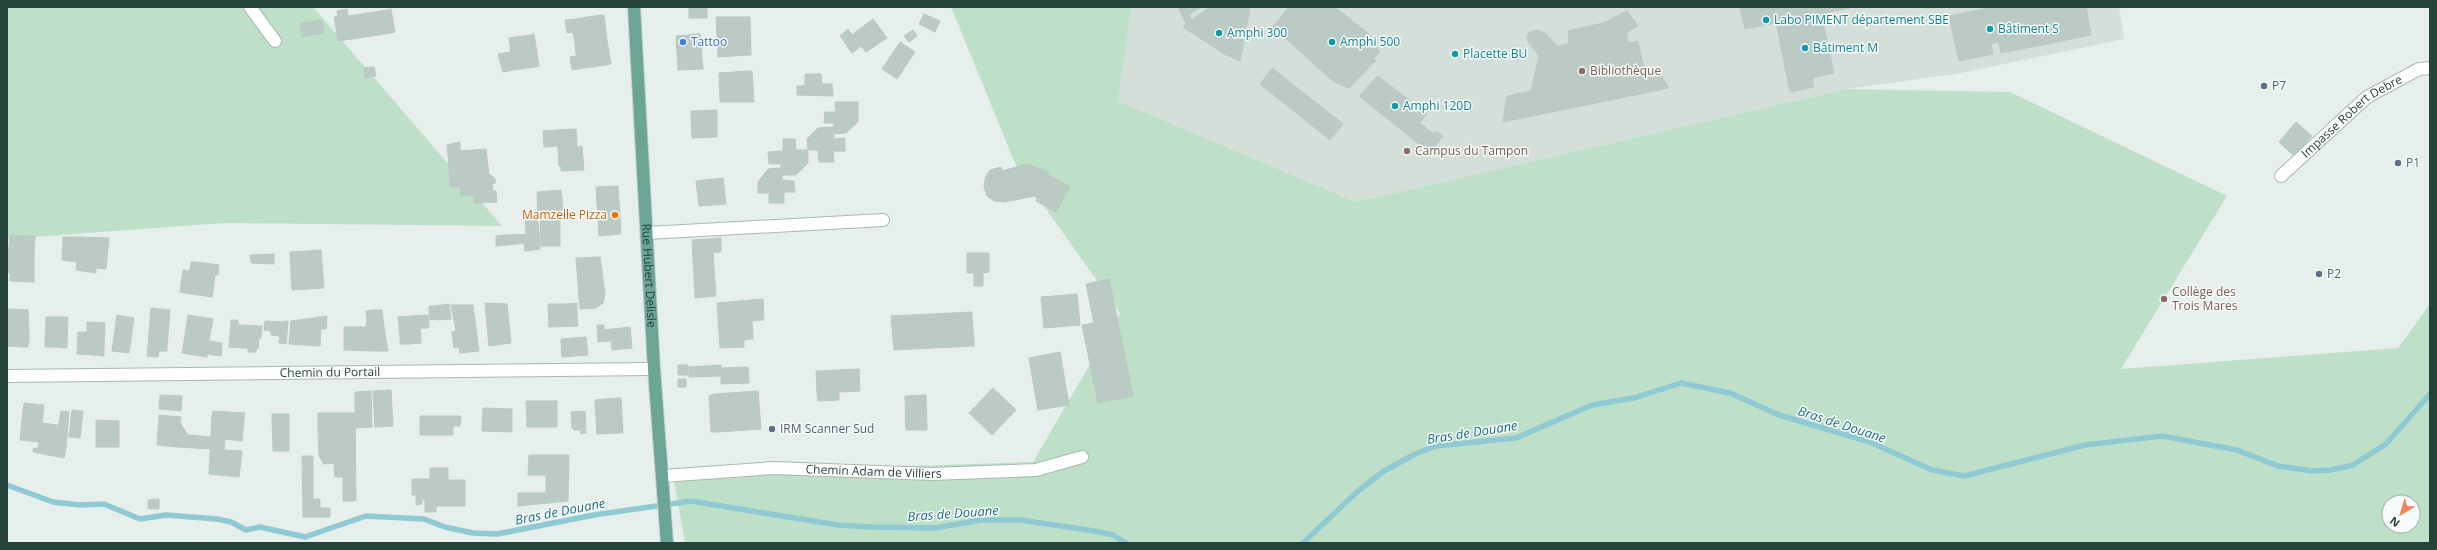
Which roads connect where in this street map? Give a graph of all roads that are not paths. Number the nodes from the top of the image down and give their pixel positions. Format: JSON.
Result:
{"nodes":[{"id":1,"x":250,"y":7,"type":"edge"},
{"id":2,"x":634,"y":7,"type":"edge"},
{"id":3,"x":275,"y":41,"type":"dead end"},
{"id":4,"x":2430,"y":68,"type":"edge"},
{"id":5,"x":2281,"y":176,"type":"dead end"},
{"id":6,"x":883,"y":220,"type":"dead end"},
{"id":7,"x":647,"y":233,"type":"junction"},
{"id":8,"x":654,"y":369,"type":"junction"},
{"id":9,"x":7,"y":376,"type":"edge"},
{"id":10,"x":1082,"y":457,"type":"dead end"},
{"id":11,"x":663,"y":481,"type":"junction"},
{"id":12,"x":667,"y":542,"type":"edge"}],
"edges":[{"from":1,"to":3,"type":"street"},
{"from":2,"to":7,"type":"main road","name":"Rue Hubert Delisle"},
{"from":4,"to":5,"type":"street","name":"Impasse Robert Debre"},
{"from":6,"to":7,"type":"street"},
{"from":7,"to":8,"type":"main road","name":"Rue Hubert Delisle"},
{"from":8,"to":9,"type":"street","name":"Chemin du Portail"},
{"from":8,"to":11,"type":"main road","name":"Rue Hubert Delisle"},
{"from":10,"to":11,"type":"street","name":"Chemin Adam de Villiers"},
{"from":11,"to":12,"type":"main road","name":"Rue Hubert Delisle"}]}
